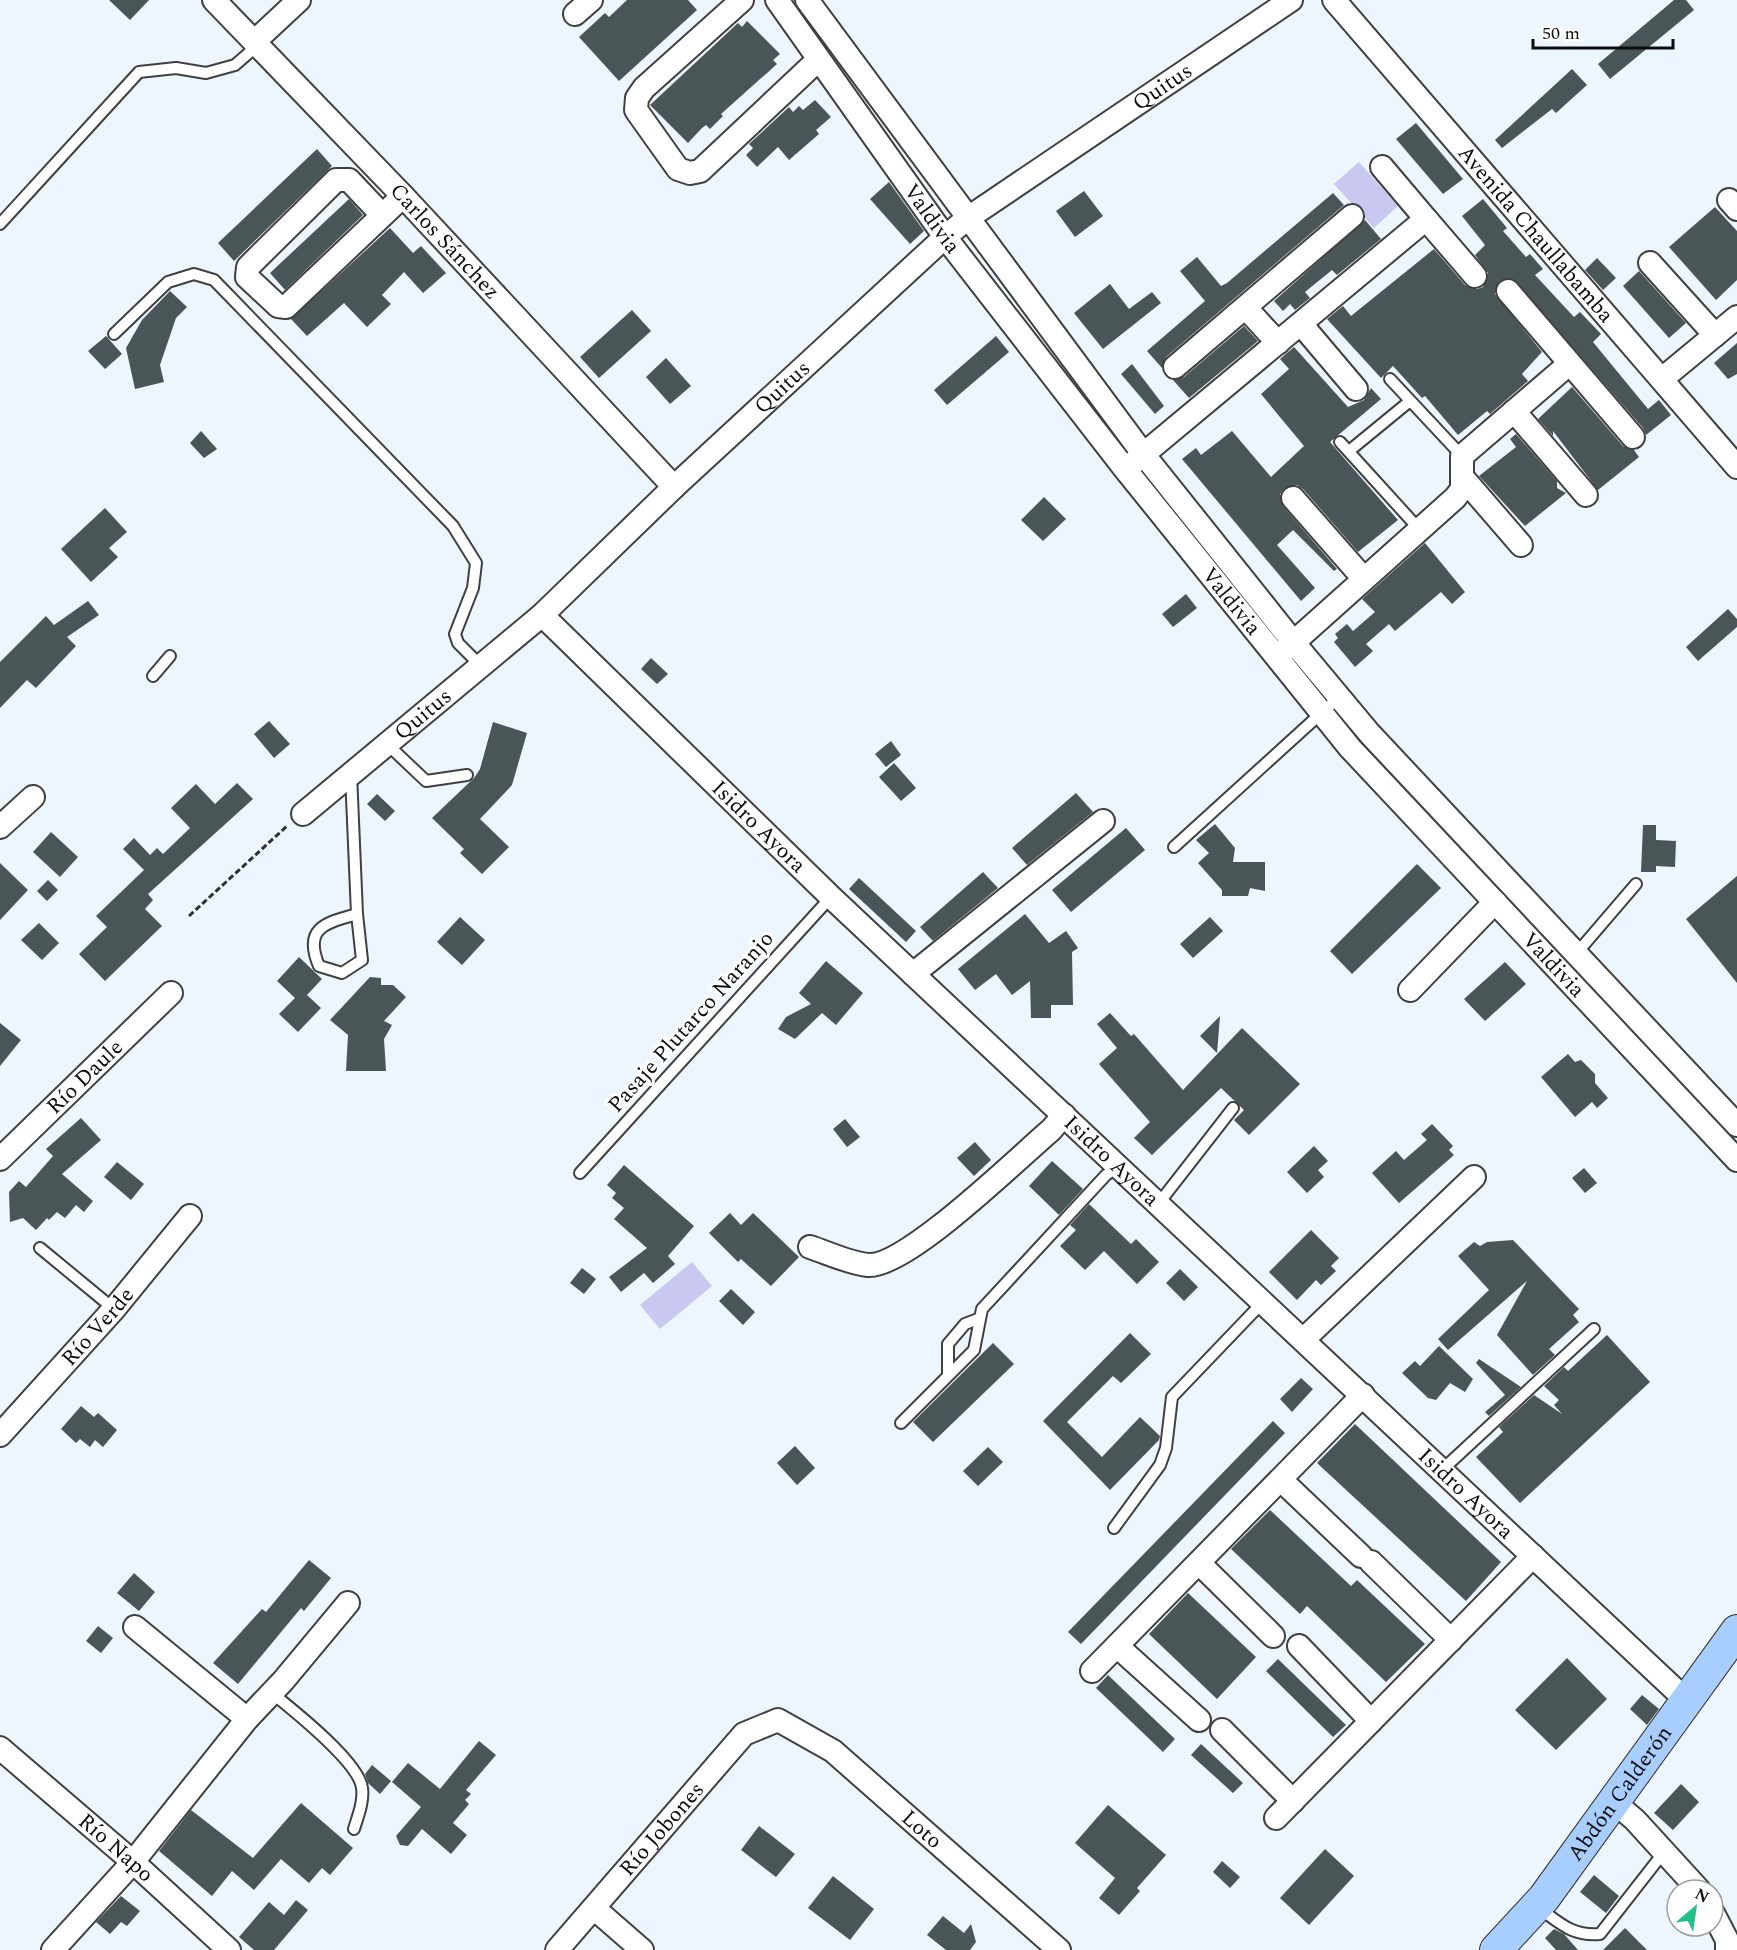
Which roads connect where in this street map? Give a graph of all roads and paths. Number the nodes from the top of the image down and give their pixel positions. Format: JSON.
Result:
{"nodes":[{"id":1,"x":214,"y":0,"type":"edge"},
{"id":2,"x":299,"y":0,"type":"edge"},
{"id":3,"x":742,"y":0,"type":"edge"},
{"id":4,"x":777,"y":0,"type":"edge"},
{"id":5,"x":807,"y":0,"type":"edge"},
{"id":6,"x":1291,"y":0,"type":"edge"},
{"id":7,"x":1334,"y":0,"type":"edge"},
{"id":8,"x":256,"y":43,"type":"junction"},
{"id":9,"x":818,"y":60,"type":"junction"},
{"id":10,"x":1382,"y":167,"type":"dead end"},
{"id":11,"x":403,"y":196,"type":"junction"},
{"id":12,"x":382,"y":214,"type":"junction"},
{"id":13,"x":1352,"y":216,"type":"dead end"},
{"id":14,"x":968,"y":218,"type":"junction"},
{"id":15,"x":1426,"y":219,"type":"junction"},
{"id":16,"x":0,"y":224,"type":"edge"},
{"id":17,"x":945,"y":237,"type":"junction"},
{"id":18,"x":1650,"y":263,"type":"dead end"},
{"id":19,"x":1475,"y":276,"type":"dead end"},
{"id":20,"x":1508,"y":291,"type":"dead end"},
{"id":21,"x":1246,"y":308,"type":"junction"},
{"id":22,"x":1035,"y":310,"type":"junction"},
{"id":23,"x":1737,"y":317,"type":"edge"},
{"id":24,"x":1301,"y":324,"type":"junction"},
{"id":25,"x":1015,"y":325,"type":"junction"},
{"id":26,"x":114,"y":334,"type":"dead end"},
{"id":27,"x":1715,"y":335,"type":"junction"},
{"id":28,"x":1278,"y":343,"type":"junction"},
{"id":29,"x":1569,"y":364,"type":"junction"},
{"id":30,"x":1174,"y":367,"type":"dead end"},
{"id":31,"x":1390,"y":379,"type":"dead end"},
{"id":32,"x":1662,"y":379,"type":"junction"},
{"id":33,"x":1356,"y":389,"type":"dead end"},
{"id":34,"x":1410,"y":401,"type":"junction"},
{"id":35,"x":1514,"y":411,"type":"junction"},
{"id":36,"x":1633,"y":437,"type":"dead end"},
{"id":37,"x":1340,"y":442,"type":"dead end"},
{"id":38,"x":1349,"y":451,"type":"junction"},
{"id":39,"x":1144,"y":455,"type":"junction"},
{"id":40,"x":1462,"y":456,"type":"junction"},
{"id":41,"x":1737,"y":467,"type":"edge"},
{"id":42,"x":1125,"y":469,"type":"junction"},
{"id":43,"x":1464,"y":479,"type":"junction"},
{"id":44,"x":674,"y":487,"type":"junction"},
{"id":45,"x":1586,"y":495,"type":"dead end"},
{"id":46,"x":1293,"y":498,"type":"dead end"},
{"id":47,"x":1419,"y":530,"type":"junction"},
{"id":48,"x":1521,"y":545,"type":"dead end"},
{"id":49,"x":1364,"y":579,"type":"junction"},
{"id":50,"x":542,"y":615,"type":"junction"},
{"id":51,"x":1294,"y":643,"type":"junction"},
{"id":52,"x":170,"y":657,"type":"dead end"},
{"id":53,"x":1276,"y":658,"type":"junction"},
{"id":54,"x":481,"y":666,"type":"junction"},
{"id":55,"x":153,"y":676,"type":"dead end"},
{"id":56,"x":1339,"y":697,"type":"junction"},
{"id":57,"x":1321,"y":712,"type":"junction"},
{"id":58,"x":387,"y":744,"type":"junction"},
{"id":59,"x":351,"y":774,"type":"junction"},
{"id":60,"x":467,"y":775,"type":"dead end"},
{"id":61,"x":33,"y":796,"type":"dead end"},
{"id":62,"x":296,"y":820,"type":"joint"},
{"id":63,"x":1103,"y":821,"type":"dead end"},
{"id":64,"x":0,"y":827,"type":"edge"},
{"id":65,"x":1174,"y":847,"type":"dead end"},
{"id":66,"x":1636,"y":884,"type":"dead end"},
{"id":67,"x":831,"y":897,"type":"junction"},
{"id":68,"x":1495,"y":902,"type":"junction"},
{"id":69,"x":357,"y":914,"type":"junction"},
{"id":70,"x":189,"y":916,"type":"dead end"},
{"id":71,"x":1582,"y":960,"type":"junction"},
{"id":72,"x":913,"y":974,"type":"junction"},
{"id":73,"x":1571,"y":983,"type":"junction"},
{"id":74,"x":1410,"y":990,"type":"dead end"},
{"id":75,"x":171,"y":993,"type":"dead end"},
{"id":76,"x":1233,"y":1108,"type":"dead end"},
{"id":77,"x":1064,"y":1115,"type":"junction"},
{"id":78,"x":1737,"y":1125,"type":"edge"},
{"id":79,"x":0,"y":1159,"type":"edge"},
{"id":80,"x":1737,"y":1160,"type":"edge"},
{"id":81,"x":1119,"y":1166,"type":"junction"},
{"id":82,"x":580,"y":1173,"type":"dead end"},
{"id":83,"x":1474,"y":1177,"type":"dead end"},
{"id":84,"x":1159,"y":1203,"type":"junction"},
{"id":85,"x":190,"y":1216,"type":"dead end"},
{"id":86,"x":810,"y":1247,"type":"dead end"},
{"id":87,"x":40,"y":1248,"type":"dead end"},
{"id":88,"x":1264,"y":1302,"type":"junction"},
{"id":89,"x":114,"y":1309,"type":"junction"},
{"id":90,"x":978,"y":1319,"type":"junction"},
{"id":91,"x":1594,"y":1329,"type":"dead end"},
{"id":92,"x":1304,"y":1339,"type":"junction"},
{"id":93,"x":948,"y":1376,"type":"junction"},
{"id":94,"x":1363,"y":1395,"type":"junction"},
{"id":95,"x":902,"y":1423,"type":"dead end"},
{"id":96,"x":0,"y":1435,"type":"edge"},
{"id":97,"x":1442,"y":1470,"type":"junction"},
{"id":98,"x":1281,"y":1480,"type":"junction"},
{"id":99,"x":1114,"y":1528,"type":"dead end"},
{"id":100,"x":1533,"y":1556,"type":"junction"},
{"id":101,"x":1199,"y":1563,"type":"junction"},
{"id":102,"x":348,"y":1603,"type":"dead end"},
{"id":103,"x":135,"y":1627,"type":"dead end"},
{"id":104,"x":1737,"y":1631,"type":"edge"},
{"id":105,"x":1273,"y":1636,"type":"dead end"},
{"id":106,"x":1451,"y":1640,"type":"junction"},
{"id":107,"x":1118,"y":1646,"type":"junction"},
{"id":108,"x":1299,"y":1646,"type":"dead end"},
{"id":109,"x":1092,"y":1671,"type":"dead end"},
{"id":110,"x":272,"y":1693,"type":"junction"},
{"id":111,"x":1687,"y":1701,"type":"junction"},
{"id":112,"x":247,"y":1719,"type":"junction"},
{"id":113,"x":778,"y":1720,"type":"joint"},
{"id":114,"x":1199,"y":1720,"type":"dead end"},
{"id":115,"x":1371,"y":1721,"type":"junction"},
{"id":116,"x":1222,"y":1730,"type":"dead end"},
{"id":117,"x":0,"y":1748,"type":"edge"},
{"id":118,"x":1293,"y":1801,"type":"junction"},
{"id":119,"x":1614,"y":1802,"type":"junction"},
{"id":120,"x":1275,"y":1818,"type":"dead end"},
{"id":121,"x":354,"y":1829,"type":"dead end"},
{"id":122,"x":1664,"y":1852,"type":"junction"},
{"id":123,"x":133,"y":1862,"type":"junction"},
{"id":124,"x":1688,"y":1878,"type":"edge"},
{"id":125,"x":1537,"y":1906,"type":"junction"},
{"id":126,"x":595,"y":1909,"type":"junction"},
{"id":127,"x":53,"y":1950,"type":"edge"},
{"id":128,"x":229,"y":1950,"type":"edge"},
{"id":129,"x":557,"y":1950,"type":"edge"},
{"id":130,"x":642,"y":1950,"type":"edge"},
{"id":131,"x":1059,"y":1950,"type":"edge"},
{"id":132,"x":1496,"y":1950,"type":"edge"}],
"edges":[{"from":1,"to":8,"type":"street","name":"Carlos Sánchez"},
{"from":2,"to":8,"type":"street"},
{"from":3,"to":9,"type":"street"},
{"from":4,"to":9,"type":"street","name":"Valdivia"},
{"from":5,"to":14,"type":"street","name":"Valdivia"},
{"from":6,"to":14,"type":"street","name":"Quitus"},
{"from":7,"to":32,"type":"street","name":"Avenida Chaullabamba"},
{"from":8,"to":11,"type":"street","name":"Carlos Sánchez"},
{"from":8,"to":16,"type":"lane"},
{"from":9,"to":17,"type":"street","name":"Valdivia"},
{"from":10,"to":15,"type":"street"},
{"from":11,"to":12,"type":"street"},
{"from":11,"to":44,"type":"street","name":"Carlos Sánchez"},
{"from":12,"to":12,"type":"street"},
{"from":13,"to":21,"type":"street"},
{"from":14,"to":17,"type":"street","name":"Quitus"},
{"from":14,"to":22,"type":"street","name":"Valdivia"},
{"from":15,"to":19,"type":"street"},
{"from":15,"to":24,"type":"street"},
{"from":17,"to":25,"type":"street","name":"Valdivia"},
{"from":17,"to":44,"type":"street","name":"Quitus"},
{"from":18,"to":27,"type":"street"},
{"from":20,"to":29,"type":"street"},
{"from":21,"to":28,"type":"street"},
{"from":21,"to":30,"type":"street"},
{"from":22,"to":25,"type":"street"},
{"from":22,"to":39,"type":"street","name":"Valdivia"},
{"from":23,"to":27,"type":"street"},
{"from":24,"to":28,"type":"street"},
{"from":24,"to":33,"type":"street"},
{"from":25,"to":42,"type":"street","name":"Valdivia"},
{"from":26,"to":54,"type":"lane"},
{"from":27,"to":32,"type":"street"},
{"from":28,"to":39,"type":"street"},
{"from":29,"to":35,"type":"street"},
{"from":29,"to":36,"type":"street"},
{"from":31,"to":34,"type":"lane"},
{"from":32,"to":41,"type":"street","name":"Avenida Chaullabamba"},
{"from":34,"to":38,"type":"lane"},
{"from":34,"to":40,"type":"lane"},
{"from":35,"to":40,"type":"street"},
{"from":35,"to":45,"type":"street"},
{"from":37,"to":38,"type":"lane"},
{"from":38,"to":47,"type":"lane"},
{"from":39,"to":42,"type":"street"},
{"from":39,"to":51,"type":"street","name":"Valdivia"},
{"from":40,"to":43,"type":"street"},
{"from":42,"to":53,"type":"street","name":"Valdivia"},
{"from":43,"to":47,"type":"street"},
{"from":43,"to":48,"type":"street"},
{"from":44,"to":50,"type":"street","name":"Quitus"},
{"from":46,"to":49,"type":"street"},
{"from":47,"to":49,"type":"street"},
{"from":49,"to":51,"type":"street"},
{"from":50,"to":54,"type":"street","name":"Quitus"},
{"from":50,"to":67,"type":"street","name":"Isidro Ayora"},
{"from":51,"to":53,"type":"street"},
{"from":51,"to":56,"type":"street","name":"Valdivia"},
{"from":52,"to":55,"type":"lane"},
{"from":53,"to":57,"type":"street","name":"Valdivia"},
{"from":54,"to":58,"type":"street","name":"Quitus"},
{"from":56,"to":57,"type":"lane"},
{"from":56,"to":71,"type":"street","name":"Valdivia"},
{"from":57,"to":65,"type":"lane"},
{"from":57,"to":68,"type":"street","name":"Valdivia"},
{"from":58,"to":59,"type":"street","name":"Quitus"},
{"from":58,"to":60,"type":"lane"},
{"from":59,"to":62,"type":"street","name":"Quitus"},
{"from":59,"to":69,"type":"lane"},
{"from":61,"to":64,"type":"street"},
{"from":62,"to":70,"type":"path"},
{"from":63,"to":72,"type":"street"},
{"from":66,"to":71,"type":"lane"},
{"from":67,"to":72,"type":"street","name":"Isidro Ayora"},
{"from":67,"to":82,"type":"lane","name":"Pasaje Plutarco Naranjo"},
{"from":68,"to":73,"type":"street","name":"Valdivia"},
{"from":68,"to":74,"type":"street"},
{"from":69,"to":69,"type":"lane"},
{"from":71,"to":73,"type":"street"},
{"from":71,"to":78,"type":"street","name":"Valdivia"},
{"from":72,"to":77,"type":"street","name":"Isidro Ayora"},
{"from":73,"to":80,"type":"street","name":"Valdivia"},
{"from":75,"to":79,"type":"street","name":"Río Daule"},
{"from":76,"to":84,"type":"lane"},
{"from":77,"to":81,"type":"street","name":"Isidro Ayora"},
{"from":77,"to":86,"type":"street"},
{"from":81,"to":84,"type":"street","name":"Isidro Ayora"},
{"from":81,"to":90,"type":"lane"},
{"from":83,"to":92,"type":"street"},
{"from":84,"to":88,"type":"street","name":"Isidro Ayora"},
{"from":85,"to":89,"type":"street","name":"Río Verde"},
{"from":87,"to":89,"type":"lane"},
{"from":88,"to":92,"type":"street","name":"Isidro Ayora"},
{"from":88,"to":99,"type":"lane"},
{"from":89,"to":96,"type":"street","name":"Río Verde"},
{"from":90,"to":93,"type":"lane"},
{"from":90,"to":93,"type":"lane"},
{"from":91,"to":97,"type":"lane"},
{"from":92,"to":94,"type":"street","name":"Isidro Ayora"},
{"from":93,"to":95,"type":"lane"},
{"from":94,"to":97,"type":"street","name":"Isidro Ayora"},
{"from":94,"to":98,"type":"street"},
{"from":97,"to":100,"type":"street","name":"Isidro Ayora"},
{"from":98,"to":101,"type":"street"},
{"from":98,"to":106,"type":"street"},
{"from":100,"to":106,"type":"street"},
{"from":100,"to":111,"type":"street","name":"Isidro Ayora"},
{"from":101,"to":105,"type":"street"},
{"from":101,"to":107,"type":"street"},
{"from":102,"to":110,"type":"street"},
{"from":103,"to":112,"type":"street"},
{"from":104,"to":111,"type":"street","name":"Abdón Calderón"},
{"from":106,"to":115,"type":"street"},
{"from":107,"to":109,"type":"street"},
{"from":107,"to":114,"type":"street"},
{"from":108,"to":115,"type":"street"},
{"from":110,"to":112,"type":"street"},
{"from":110,"to":121,"type":"lane"},
{"from":111,"to":119,"type":"street","name":"Abdón Calderón"},
{"from":112,"to":123,"type":"street"},
{"from":113,"to":126,"type":"street","name":"Río Jobones"},
{"from":113,"to":131,"type":"street","name":"Loto"},
{"from":115,"to":118,"type":"street"},
{"from":116,"to":118,"type":"street"},
{"from":117,"to":123,"type":"street","name":"Río Napo"},
{"from":118,"to":120,"type":"street"},
{"from":119,"to":122,"type":"street"},
{"from":119,"to":125,"type":"street","name":"Abdón Calderón"},
{"from":122,"to":124,"type":"street"},
{"from":122,"to":125,"type":"lane"},
{"from":123,"to":127,"type":"street"},
{"from":123,"to":128,"type":"street","name":"Río Napo"},
{"from":125,"to":132,"type":"street","name":"Abdón Calderón"},
{"from":126,"to":129,"type":"street","name":"Río Jobones"},
{"from":126,"to":130,"type":"street"}]}
